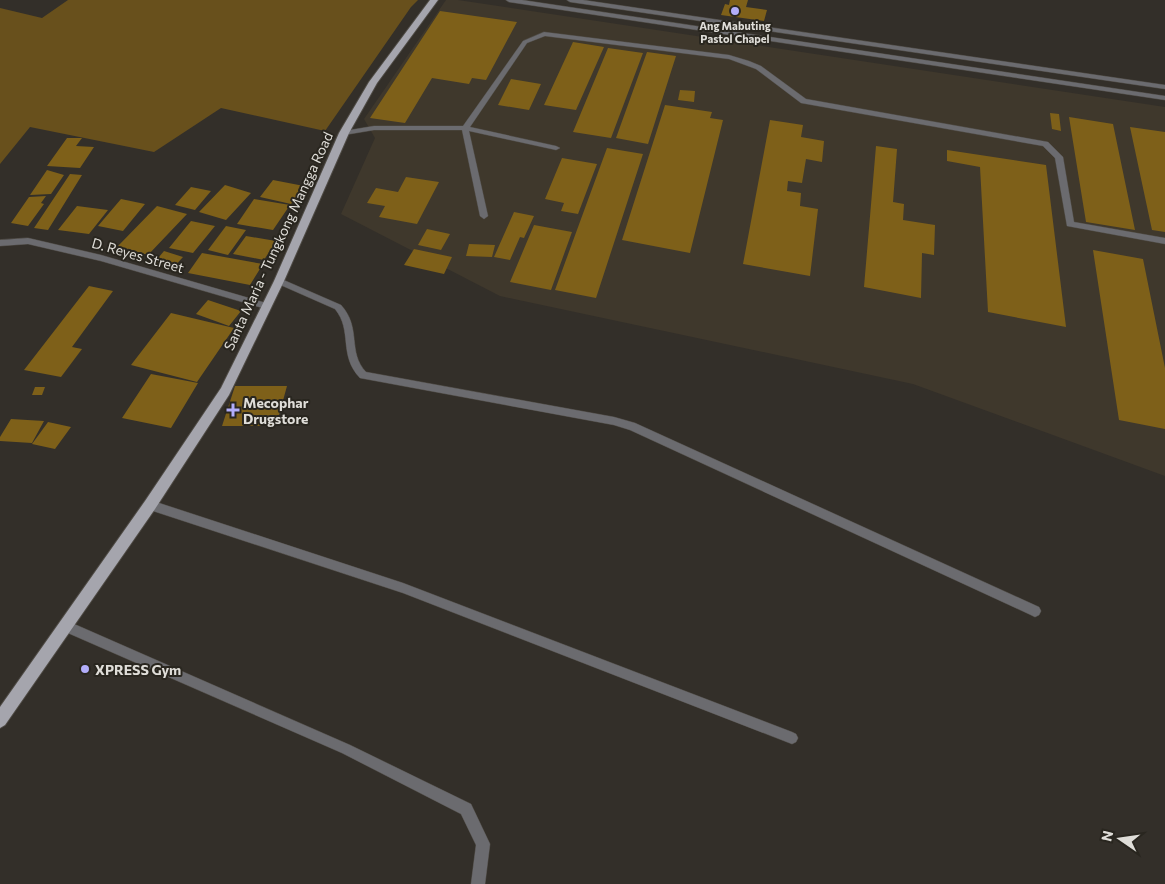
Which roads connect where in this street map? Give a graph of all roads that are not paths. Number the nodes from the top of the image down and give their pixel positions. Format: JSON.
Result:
{"nodes":[{"id":1,"x":434,"y":0,"type":"edge"},
{"id":2,"x":509,"y":0,"type":"edge"},
{"id":3,"x":570,"y":0,"type":"edge"},
{"id":4,"x":1165,"y":87,"type":"edge"},
{"id":5,"x":1165,"y":98,"type":"edge"},
{"id":6,"x":465,"y":128,"type":"junction"},
{"id":7,"x":344,"y":133,"type":"junction"},
{"id":8,"x":556,"y":148,"type":"dead end"},
{"id":9,"x":484,"y":216,"type":"dead end"},
{"id":10,"x":1165,"y":241,"type":"edge"},
{"id":11,"x":0,"y":243,"type":"edge"},
{"id":12,"x":279,"y":281,"type":"junction"},
{"id":13,"x":266,"y":306,"type":"junction"},
{"id":14,"x":150,"y":505,"type":"junction"},
{"id":15,"x":1035,"y":611,"type":"dead end"},
{"id":16,"x":65,"y":626,"type":"junction"},
{"id":17,"x":0,"y":720,"type":"edge"},
{"id":18,"x":792,"y":738,"type":"dead end"},
{"id":19,"x":478,"y":884,"type":"edge"}],
"edges":[{"from":1,"to":7,"type":"main road","name":"Santa Maria - Tungkong Mangga Road"},
{"from":2,"to":5,"type":"street"},
{"from":3,"to":4,"type":"street"},
{"from":6,"to":7,"type":"street"},
{"from":6,"to":8,"type":"street"},
{"from":6,"to":9,"type":"street"},
{"from":6,"to":10,"type":"street"},
{"from":7,"to":12,"type":"main road","name":"Santa Maria - Tungkong Mangga Road"},
{"from":11,"to":13,"type":"street","name":"D. Reyes Street"},
{"from":12,"to":13,"type":"main road","name":"Santa Maria - Tungkong Mangga Road"},
{"from":12,"to":15,"type":"street"},
{"from":13,"to":14,"type":"main road","name":"Santa Maria - Tungkong Mangga Road"},
{"from":14,"to":16,"type":"main road","name":"Santa Maria - Tungkong Mangga Road"},
{"from":14,"to":18,"type":"street"},
{"from":16,"to":17,"type":"main road","name":"Santa Maria - Tungkong Mangga Road"},
{"from":16,"to":19,"type":"street"}]}
